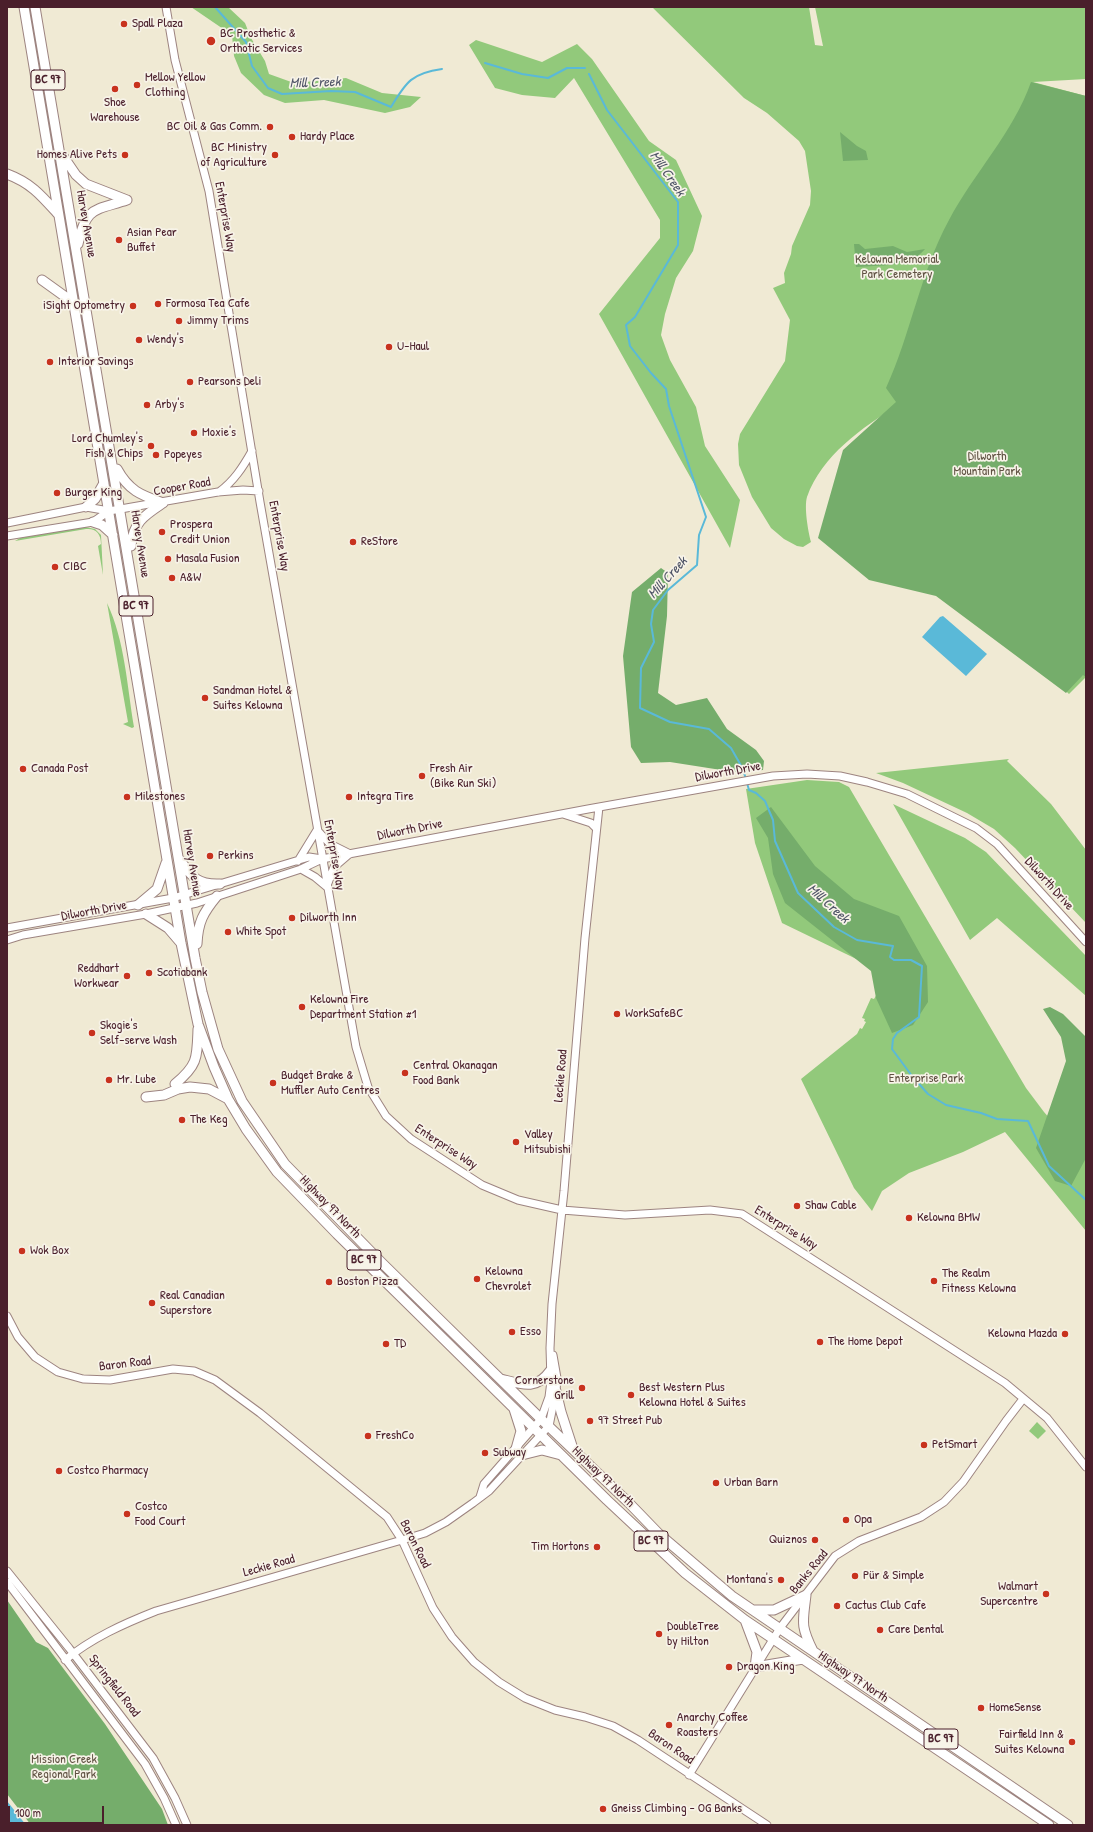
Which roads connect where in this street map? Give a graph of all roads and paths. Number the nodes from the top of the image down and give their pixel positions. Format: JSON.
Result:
{"nodes":[{"id":1,"x":24,"y":7,"type":"edge"},
{"id":2,"x":35,"y":7,"type":"edge"},
{"id":3,"x":166,"y":7,"type":"edge"},
{"id":4,"x":34,"y":65,"type":"junction"},
{"id":5,"x":50,"y":86,"type":"junction"},
{"id":6,"x":61,"y":153,"type":"junction"},
{"id":7,"x":7,"y":174,"type":"edge"},
{"id":8,"x":52,"y":175,"type":"junction"},
{"id":9,"x":68,"y":198,"type":"junction"},
{"id":10,"x":58,"y":214,"type":"junction"},
{"id":11,"x":77,"y":250,"type":"junction"},
{"id":12,"x":69,"y":278,"type":"junction"},
{"id":13,"x":42,"y":280,"type":"dead end"},
{"id":14,"x":74,"y":303,"type":"junction"},
{"id":15,"x":86,"y":304,"type":"junction"},
{"id":16,"x":252,"y":451,"type":"junction"},
{"id":17,"x":113,"y":463,"type":"junction"},
{"id":18,"x":104,"y":483,"type":"junction"},
{"id":19,"x":259,"y":491,"type":"junction"},
{"id":20,"x":218,"y":492,"type":"junction"},
{"id":21,"x":163,"y":503,"type":"junction"},
{"id":22,"x":86,"y":507,"type":"junction"},
{"id":23,"x":121,"y":509,"type":"junction"},
{"id":24,"x":109,"y":511,"type":"junction"},
{"id":25,"x":93,"y":522,"type":"junction"},
{"id":26,"x":7,"y":523,"type":"edge"},
{"id":27,"x":113,"y":535,"type":"junction"},
{"id":28,"x":7,"y":536,"type":"edge"},
{"id":29,"x":130,"y":564,"type":"junction"},
{"id":30,"x":146,"y":736,"type":"junction"},
{"id":31,"x":161,"y":748,"type":"junction"},
{"id":32,"x":598,"y":807,"type":"junction"},
{"id":33,"x":563,"y":814,"type":"junction"},
{"id":34,"x":596,"y":828,"type":"junction"},
{"id":35,"x":317,"y":830,"type":"junction"},
{"id":36,"x":350,"y":854,"type":"junction"},
{"id":37,"x":177,"y":857,"type":"junction"},
{"id":38,"x":322,"y":859,"type":"junction"},
{"id":39,"x":298,"y":861,"type":"junction"},
{"id":40,"x":166,"y":862,"type":"junction"},
{"id":41,"x":301,"y":869,"type":"junction"},
{"id":42,"x":220,"y":884,"type":"junction"},
{"id":43,"x":327,"y":887,"type":"junction"},
{"id":44,"x":184,"y":896,"type":"junction"},
{"id":45,"x":217,"y":896,"type":"junction"},
{"id":46,"x":173,"y":898,"type":"junction"},
{"id":47,"x":138,"y":905,"type":"junction"},
{"id":48,"x":186,"y":905,"type":"junction"},
{"id":49,"x":175,"y":908,"type":"junction"},
{"id":50,"x":146,"y":914,"type":"junction"},
{"id":51,"x":7,"y":928,"type":"edge"},
{"id":52,"x":7,"y":940,"type":"edge"},
{"id":53,"x":1086,"y":942,"type":"edge"},
{"id":54,"x":181,"y":943,"type":"junction"},
{"id":55,"x":196,"y":958,"type":"junction"},
{"id":56,"x":198,"y":1024,"type":"junction"},
{"id":57,"x":214,"y":1067,"type":"junction"},
{"id":58,"x":232,"y":1081,"type":"junction"},
{"id":59,"x":175,"y":1084,"type":"dead end"},
{"id":60,"x":146,"y":1097,"type":"dead end"},
{"id":61,"x":228,"y":1099,"type":"junction"},
{"id":62,"x":562,"y":1210,"type":"junction"},
{"id":63,"x":7,"y":1316,"type":"edge"},
{"id":64,"x":550,"y":1348,"type":"junction"},
{"id":65,"x":550,"y":1371,"type":"junction"},
{"id":66,"x":500,"y":1379,"type":"junction"},
{"id":67,"x":556,"y":1391,"type":"junction"},
{"id":68,"x":1023,"y":1399,"type":"junction"},
{"id":69,"x":514,"y":1408,"type":"junction"},
{"id":70,"x":541,"y":1419,"type":"junction"},
{"id":71,"x":549,"y":1426,"type":"junction"},
{"id":72,"x":534,"y":1427,"type":"junction"},
{"id":73,"x":542,"y":1434,"type":"junction"},
{"id":74,"x":574,"y":1450,"type":"junction"},
{"id":75,"x":519,"y":1452,"type":"junction"},
{"id":76,"x":563,"y":1456,"type":"junction"},
{"id":77,"x":1086,"y":1467,"type":"edge"},
{"id":78,"x":402,"y":1540,"type":"junction"},
{"id":79,"x":7,"y":1571,"type":"edge"},
{"id":80,"x":7,"y":1582,"type":"edge"},
{"id":81,"x":806,"y":1595,"type":"junction"},
{"id":82,"x":753,"y":1610,"type":"junction"},
{"id":83,"x":745,"y":1620,"type":"junction"},
{"id":84,"x":780,"y":1628,"type":"junction"},
{"id":85,"x":773,"y":1639,"type":"junction"},
{"id":86,"x":814,"y":1652,"type":"junction"},
{"id":87,"x":73,"y":1654,"type":"junction"},
{"id":88,"x":803,"y":1659,"type":"junction"},
{"id":89,"x":65,"y":1660,"type":"junction"},
{"id":90,"x":755,"y":1667,"type":"junction"},
{"id":91,"x":689,"y":1774,"type":"junction"},
{"id":92,"x":176,"y":1825,"type":"edge"},
{"id":93,"x":187,"y":1825,"type":"edge"},
{"id":94,"x":767,"y":1825,"type":"edge"},
{"id":95,"x":1049,"y":1825,"type":"edge"},
{"id":96,"x":1068,"y":1825,"type":"edge"}],
"edges":[{"from":1,"to":4,"type":"highway","name":"Harvey Avenue","number":"BC 97"},
{"from":2,"to":5,"type":"highway","name":"Harvey Avenue","number":"BC 97"},
{"from":3,"to":16,"type":"street","name":"Enterprise Way"},
{"from":4,"to":5,"type":"highway"},
{"from":4,"to":8,"type":"highway","name":"Harvey Avenue","number":"BC 97"},
{"from":5,"to":6,"type":"highway","name":"Harvey Avenue","number":"BC 97"},
{"from":6,"to":9,"type":"highway","name":"Harvey Avenue","number":"BC 97"},
{"from":6,"to":11,"type":"highway"},
{"from":7,"to":10,"type":"highway"},
{"from":8,"to":9,"type":"highway"},
{"from":8,"to":10,"type":"highway","name":"Harvey Avenue","number":"BC 97"},
{"from":9,"to":11,"type":"highway","name":"Harvey Avenue","number":"BC 97"},
{"from":10,"to":12,"type":"highway","name":"Harvey Avenue","number":"BC 97"},
{"from":11,"to":15,"type":"highway","name":"Harvey Avenue","number":"BC 97"},
{"from":12,"to":14,"type":"highway","name":"Harvey Avenue","number":"BC 97"},
{"from":12,"to":15,"type":"highway"},
{"from":13,"to":14,"type":"highway"},
{"from":14,"to":18,"type":"highway","name":"Harvey Avenue","number":"BC 97"},
{"from":15,"to":17,"type":"highway","name":"Harvey Avenue","number":"BC 97"},
{"from":16,"to":19,"type":"street","name":"Enterprise Way"},
{"from":16,"to":20,"type":"street"},
{"from":17,"to":21,"type":"highway"},
{"from":17,"to":23,"type":"highway","name":"Harvey Avenue","number":"BC 97"},
{"from":18,"to":22,"type":"highway"},
{"from":18,"to":24,"type":"highway","name":"Harvey Avenue","number":"BC 97"},
{"from":19,"to":20,"type":"street","name":"Cooper Road"},
{"from":19,"to":35,"type":"street","name":"Enterprise Way"},
{"from":20,"to":21,"type":"street","name":"Cooper Road"},
{"from":21,"to":23,"type":"street","name":"Cooper Road"},
{"from":21,"to":29,"type":"highway"},
{"from":22,"to":24,"type":"street","name":"Cooper Road"},
{"from":22,"to":26,"type":"street","name":"Cooper Road"},
{"from":23,"to":24,"type":"street","name":"Cooper Road"},
{"from":23,"to":29,"type":"highway","name":"Harvey Avenue","number":"BC 97"},
{"from":24,"to":25,"type":"street","name":"Cooper Road"},
{"from":24,"to":27,"type":"highway","name":"Harvey Avenue","number":"BC 97"},
{"from":25,"to":27,"type":"highway"},
{"from":25,"to":28,"type":"street","name":"Cooper Road"},
{"from":27,"to":30,"type":"highway","name":"Harvey Avenue","number":"BC 97"},
{"from":29,"to":31,"type":"highway","name":"Harvey Avenue","number":"BC 97"},
{"from":30,"to":31,"type":"highway"},
{"from":30,"to":40,"type":"highway","name":"Harvey Avenue","number":"BC 97"},
{"from":31,"to":37,"type":"highway","name":"Harvey Avenue","number":"BC 97"},
{"from":32,"to":33,"type":"street","name":"Dilworth Drive"},
{"from":32,"to":34,"type":"street","name":"Leckie Road"},
{"from":32,"to":53,"type":"street","name":"Dilworth Drive"},
{"from":33,"to":34,"type":"street"},
{"from":33,"to":36,"type":"street","name":"Dilworth Drive"},
{"from":34,"to":62,"type":"street","name":"Leckie Road"},
{"from":35,"to":36,"type":"street"},
{"from":35,"to":38,"type":"street","name":"Enterprise Way"},
{"from":35,"to":39,"type":"street"},
{"from":36,"to":38,"type":"street","name":"Dilworth Drive"},
{"from":36,"to":43,"type":"street"},
{"from":37,"to":42,"type":"highway"},
{"from":37,"to":44,"type":"highway","name":"Harvey Avenue","number":"BC 97"},
{"from":38,"to":39,"type":"street","name":"Dilworth Drive"},
{"from":38,"to":41,"type":"street","name":"Dilworth Drive"},
{"from":38,"to":43,"type":"street","name":"Enterprise Way"},
{"from":39,"to":42,"type":"street","name":"Dilworth Drive"},
{"from":40,"to":46,"type":"highway","name":"Harvey Avenue","number":"BC 97"},
{"from":40,"to":47,"type":"highway"},
{"from":41,"to":43,"type":"street"},
{"from":41,"to":45,"type":"street","name":"Dilworth Drive"},
{"from":42,"to":44,"type":"street","name":"Dilworth Drive"},
{"from":43,"to":62,"type":"street","name":"Enterprise Way"},
{"from":44,"to":46,"type":"street","name":"Dilworth Drive"},
{"from":44,"to":48,"type":"highway","name":"Harvey Avenue","number":"BC 97"},
{"from":45,"to":48,"type":"street","name":"Dilworth Drive"},
{"from":45,"to":55,"type":"highway"},
{"from":46,"to":47,"type":"street","name":"Dilworth Drive"},
{"from":46,"to":49,"type":"highway","name":"Harvey Avenue","number":"BC 97"},
{"from":47,"to":51,"type":"street","name":"Dilworth Drive"},
{"from":48,"to":49,"type":"street","name":"Dilworth Drive"},
{"from":48,"to":55,"type":"highway","name":"Harvey Avenue","number":"BC 97"},
{"from":49,"to":50,"type":"street","name":"Dilworth Drive"},
{"from":49,"to":54,"type":"highway","name":"Harvey Avenue","number":"BC 97"},
{"from":50,"to":52,"type":"street","name":"Dilworth Drive"},
{"from":50,"to":54,"type":"highway"},
{"from":54,"to":56,"type":"highway","name":"Harvey Avenue","number":"BC 97"},
{"from":55,"to":58,"type":"highway","name":"Harvey Avenue","number":"BC 97"},
{"from":56,"to":57,"type":"highway","name":"Harvey Avenue","number":"BC 97"},
{"from":56,"to":59,"type":"highway"},
{"from":57,"to":58,"type":"highway"},
{"from":57,"to":61,"type":"highway","name":"Highway 97 North","number":"BC 97"},
{"from":58,"to":66,"type":"highway","name":"Highway 97 North","number":"BC 97"},
{"from":60,"to":61,"type":"highway"},
{"from":61,"to":69,"type":"highway","name":"Highway 97 North","number":"BC 97"},
{"from":62,"to":64,"type":"street","name":"Leckie Road"},
{"from":62,"to":68,"type":"street","name":"Enterprise Way"},
{"from":63,"to":78,"type":"street","name":"Baron Road"},
{"from":64,"to":65,"type":"street","name":"Leckie Road"},
{"from":64,"to":67,"type":"street","name":"Leckie Road"},
{"from":65,"to":66,"type":"highway"},
{"from":65,"to":70,"type":"street","name":"Leckie Road"},
{"from":66,"to":70,"type":"highway","name":"Highway 97 North","number":"BC 97"},
{"from":67,"to":71,"type":"street","name":"Leckie Road"},
{"from":67,"to":74,"type":"highway"},
{"from":68,"to":77,"type":"street","name":"Enterprise Way"},
{"from":68,"to":81,"type":"street","name":"Banks Road"},
{"from":69,"to":72,"type":"highway","name":"Highway 97 North","number":"BC 97"},
{"from":69,"to":75,"type":"highway"},
{"from":70,"to":71,"type":"highway","name":"Highway 97 North","number":"BC 97"},
{"from":70,"to":72,"type":"street","name":"Leckie Road"},
{"from":71,"to":73,"type":"street","name":"Leckie Road"},
{"from":71,"to":74,"type":"highway","name":"Highway 97 North","number":"BC 97"},
{"from":72,"to":73,"type":"highway","name":"Highway 97 North","number":"BC 97"},
{"from":72,"to":75,"type":"street","name":"Leckie Road"},
{"from":73,"to":75,"type":"street","name":"Leckie Road"},
{"from":73,"to":76,"type":"highway","name":"Highway 97 North","number":"BC 97"},
{"from":74,"to":82,"type":"highway","name":"Highway 97 North","number":"BC 97"},
{"from":75,"to":76,"type":"highway"},
{"from":75,"to":78,"type":"street","name":"Leckie Road"},
{"from":76,"to":83,"type":"highway","name":"Highway 97 North","number":"BC 97"},
{"from":78,"to":87,"type":"street","name":"Leckie Road"},
{"from":78,"to":91,"type":"street","name":"Baron Road"},
{"from":79,"to":87,"type":"street","name":"Springfield Road"},
{"from":80,"to":89,"type":"street","name":"Springfield Road"},
{"from":81,"to":82,"type":"highway"},
{"from":81,"to":84,"type":"street","name":"Banks Road"},
{"from":81,"to":86,"type":"highway"},
{"from":82,"to":84,"type":"highway","name":"Highway 97 North","number":"BC 97"},
{"from":83,"to":85,"type":"highway","name":"Highway 97 North","number":"BC 97"},
{"from":83,"to":90,"type":"highway"},
{"from":84,"to":85,"type":"street","name":"Banks Road"},
{"from":84,"to":86,"type":"highway","name":"Highway 97 North","number":"BC 97"},
{"from":85,"to":88,"type":"highway","name":"Highway 97 North","number":"BC 97"},
{"from":85,"to":90,"type":"street","name":"Banks Road"},
{"from":86,"to":96,"type":"highway","name":"Highway 97 North","number":"BC 97"},
{"from":87,"to":89,"type":"street","name":"Leckie Road"},
{"from":87,"to":93,"type":"street","name":"Springfield Road"},
{"from":88,"to":90,"type":"highway"},
{"from":88,"to":95,"type":"highway","name":"Highway 97 North","number":"BC 97"},
{"from":89,"to":92,"type":"street","name":"Springfield Road"},
{"from":90,"to":91,"type":"street","name":"Banks Road"},
{"from":91,"to":94,"type":"street","name":"Baron Road"}]}
